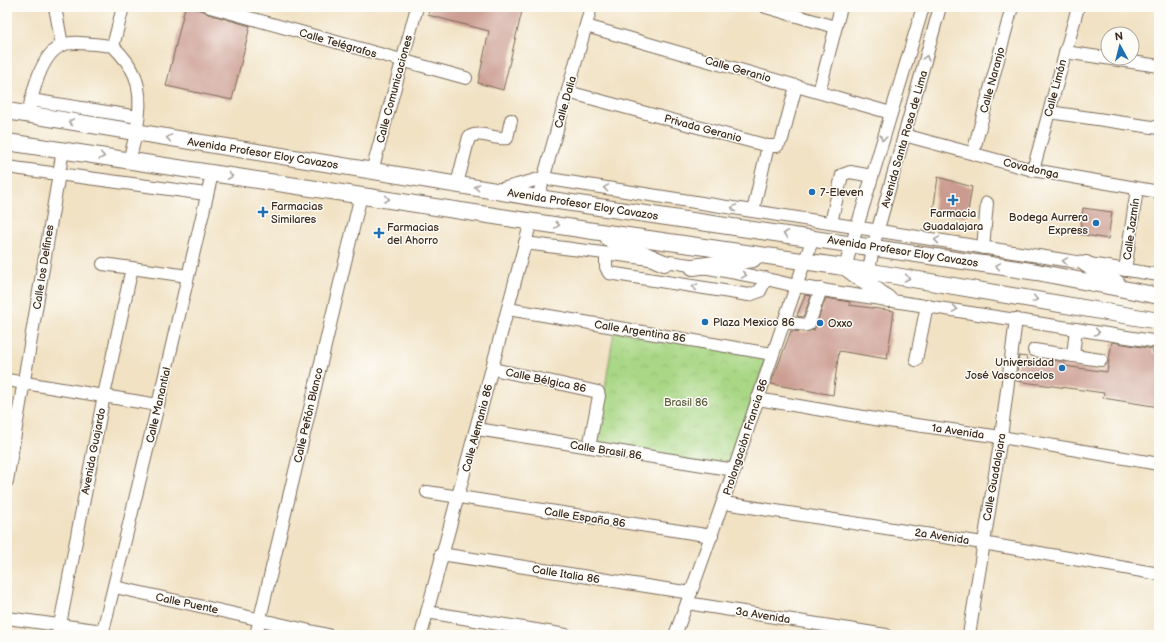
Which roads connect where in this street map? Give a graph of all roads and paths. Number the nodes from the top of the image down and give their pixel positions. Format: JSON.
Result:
{"nodes":[{"id":1,"x":55,"y":7,"type":"edge"},
{"id":2,"x":123,"y":7,"type":"edge"},
{"id":3,"x":210,"y":7,"type":"edge"},
{"id":4,"x":417,"y":7,"type":"edge"},
{"id":5,"x":591,"y":7,"type":"edge"},
{"id":6,"x":766,"y":7,"type":"edge"},
{"id":7,"x":841,"y":7,"type":"edge"},
{"id":8,"x":923,"y":7,"type":"edge"},
{"id":9,"x":940,"y":7,"type":"edge"},
{"id":10,"x":1012,"y":7,"type":"edge"},
{"id":11,"x":1078,"y":7,"type":"edge"},
{"id":12,"x":586,"y":26,"type":"junction"},
{"id":13,"x":835,"y":27,"type":"junction"},
{"id":14,"x":62,"y":45,"type":"junction"},
{"id":15,"x":114,"y":46,"type":"junction"},
{"id":16,"x":1065,"y":52,"type":"junction"},
{"id":17,"x":401,"y":60,"type":"junction"},
{"id":18,"x":1159,"y":66,"type":"edge"},
{"id":19,"x":466,"y":78,"type":"dead end"},
{"id":20,"x":796,"y":86,"type":"junction"},
{"id":21,"x":568,"y":92,"type":"junction"},
{"id":22,"x":819,"y":92,"type":"junction"},
{"id":23,"x":29,"y":108,"type":"junction"},
{"id":24,"x":7,"y":111,"type":"edge"},
{"id":25,"x":1048,"y":112,"type":"junction"},
{"id":26,"x":891,"y":113,"type":"junction"},
{"id":27,"x":511,"y":120,"type":"dead end"},
{"id":28,"x":137,"y":124,"type":"junction"},
{"id":29,"x":1159,"y":128,"type":"edge"},
{"id":30,"x":904,"y":135,"type":"junction"},
{"id":31,"x":7,"y":142,"type":"edge"},
{"id":32,"x":768,"y":146,"type":"junction"},
{"id":33,"x":63,"y":150,"type":"junction"},
{"id":34,"x":973,"y":154,"type":"junction"},
{"id":35,"x":128,"y":161,"type":"junction"},
{"id":36,"x":7,"y":167,"type":"edge"},
{"id":37,"x":1033,"y":170,"type":"junction"},
{"id":38,"x":372,"y":171,"type":"junction"},
{"id":39,"x":212,"y":174,"type":"junction"},
{"id":40,"x":59,"y":175,"type":"junction"},
{"id":41,"x":872,"y":176,"type":"junction"},
{"id":42,"x":543,"y":178,"type":"junction"},
{"id":43,"x":457,"y":184,"type":"junction"},
{"id":44,"x":1137,"y":189,"type":"junction"},
{"id":45,"x":498,"y":190,"type":"junction"},
{"id":46,"x":1159,"y":192,"type":"edge"},
{"id":47,"x":206,"y":194,"type":"junction"},
{"id":48,"x":361,"y":195,"type":"junction"},
{"id":49,"x":538,"y":198,"type":"junction"},
{"id":50,"x":987,"y":203,"type":"dead end"},
{"id":51,"x":753,"y":211,"type":"junction"},
{"id":52,"x":531,"y":221,"type":"junction"},
{"id":53,"x":831,"y":223,"type":"junction"},
{"id":54,"x":856,"y":227,"type":"junction"},
{"id":55,"x":878,"y":230,"type":"junction"},
{"id":56,"x":593,"y":231,"type":"junction"},
{"id":57,"x":813,"y":238,"type":"junction"},
{"id":58,"x":525,"y":243,"type":"junction"},
{"id":59,"x":852,"y":244,"type":"junction"},
{"id":60,"x":873,"y":247,"type":"junction"},
{"id":61,"x":983,"y":248,"type":"junction"},
{"id":62,"x":606,"y":254,"type":"junction"},
{"id":63,"x":771,"y":256,"type":"junction"},
{"id":64,"x":805,"y":261,"type":"junction"},
{"id":65,"x":664,"y":263,"type":"junction"},
{"id":66,"x":103,"y":264,"type":"dead end"},
{"id":67,"x":1086,"y":264,"type":"junction"},
{"id":68,"x":693,"y":267,"type":"junction"},
{"id":69,"x":845,"y":267,"type":"junction"},
{"id":70,"x":132,"y":268,"type":"junction"},
{"id":71,"x":1125,"y":270,"type":"junction"},
{"id":72,"x":868,"y":271,"type":"junction"},
{"id":73,"x":1159,"y":275,"type":"edge"},
{"id":74,"x":188,"y":276,"type":"junction"},
{"id":75,"x":766,"y":278,"type":"junction"},
{"id":76,"x":796,"y":286,"type":"junction"},
{"id":77,"x":822,"y":289,"type":"junction"},
{"id":78,"x":1129,"y":290,"type":"junction"},
{"id":79,"x":1159,"y":296,"type":"edge"},
{"id":80,"x":888,"y":299,"type":"junction"},
{"id":81,"x":927,"y":305,"type":"junction"},
{"id":82,"x":508,"y":309,"type":"junction"},
{"id":83,"x":1016,"y":319,"type":"junction"},
{"id":84,"x":784,"y":322,"type":"junction"},
{"id":85,"x":1159,"y":322,"type":"edge"},
{"id":86,"x":1076,"y":329,"type":"junction"},
{"id":87,"x":1159,"y":342,"type":"edge"},
{"id":88,"x":1034,"y":350,"type":"dead end"},
{"id":89,"x":772,"y":354,"type":"junction"},
{"id":90,"x":1073,"y":356,"type":"junction"},
{"id":91,"x":916,"y":360,"type":"dead end"},
{"id":92,"x":1100,"y":360,"type":"dead end"},
{"id":93,"x":493,"y":369,"type":"junction"},
{"id":94,"x":7,"y":380,"type":"edge"},
{"id":95,"x":24,"y":383,"type":"junction"},
{"id":96,"x":104,"y":395,"type":"junction"},
{"id":97,"x":757,"y":400,"type":"junction"},
{"id":98,"x":158,"y":405,"type":"junction"},
{"id":99,"x":477,"y":429,"type":"junction"},
{"id":100,"x":1002,"y":437,"type":"junction"},
{"id":101,"x":589,"y":448,"type":"junction"},
{"id":102,"x":1159,"y":464,"type":"edge"},
{"id":103,"x":734,"y":470,"type":"junction"},
{"id":104,"x":7,"y":481,"type":"edge"},
{"id":105,"x":427,"y":492,"type":"dead end"},
{"id":106,"x":458,"y":497,"type":"junction"},
{"id":107,"x":724,"y":503,"type":"junction"},
{"id":108,"x":712,"y":536,"type":"junction"},
{"id":109,"x":983,"y":543,"type":"junction"},
{"id":110,"x":441,"y":554,"type":"junction"},
{"id":111,"x":1159,"y":574,"type":"edge"},
{"id":112,"x":115,"y":587,"type":"junction"},
{"id":113,"x":689,"y":598,"type":"junction"},
{"id":114,"x":427,"y":612,"type":"junction"},
{"id":115,"x":7,"y":618,"type":"edge"},
{"id":116,"x":260,"y":619,"type":"junction"},
{"id":117,"x":59,"y":630,"type":"edge"},
{"id":118,"x":102,"y":633,"type":"edge"},
{"id":119,"x":256,"y":635,"type":"edge"},
{"id":120,"x":328,"y":635,"type":"edge"},
{"id":121,"x":421,"y":635,"type":"edge"},
{"id":122,"x":566,"y":635,"type":"edge"},
{"id":123,"x":675,"y":635,"type":"edge"},
{"id":124,"x":886,"y":635,"type":"edge"},
{"id":125,"x":969,"y":635,"type":"edge"}],
"edges":[{"from":1,"to":14,"type":"street"},
{"from":2,"to":15,"type":"street"},
{"from":3,"to":17,"type":"street","name":"Calle Telégrafos"},
{"from":4,"to":17,"type":"street","name":"Calle Comunicaciones"},
{"from":5,"to":12,"type":"street","name":"Calle Dalia"},
{"from":6,"to":13,"type":"street"},
{"from":7,"to":13,"type":"street"},
{"from":8,"to":26,"type":"street","name":"Avenida Santa Rosa de Lima"},
{"from":30,"to":9,"type":"street","name":"Avenida Santa Rosa de Lima","one_way":true},
{"from":10,"to":34,"type":"street","name":"Calle Naranjo"},
{"from":11,"to":16,"type":"street","name":"Calle Limón"},
{"from":12,"to":20,"type":"street","name":"Calle Geranio"},
{"from":12,"to":21,"type":"street","name":"Calle Dalia"},
{"from":13,"to":22,"type":"street"},
{"from":14,"to":15,"type":"street"},
{"from":14,"to":23,"type":"street"},
{"from":15,"to":28,"type":"street"},
{"from":16,"to":18,"type":"street"},
{"from":16,"to":25,"type":"street","name":"Calle Limón"},
{"from":17,"to":19,"type":"street","name":"Calle Telégrafos"},
{"from":17,"to":38,"type":"street","name":"Calle Comunicaciones"},
{"from":20,"to":22,"type":"street","name":"Calle Geranio"},
{"from":20,"to":32,"type":"street"},
{"from":21,"to":32,"type":"street","name":"Privada Geranio"},
{"from":21,"to":42,"type":"street","name":"Calle Dalia"},
{"from":22,"to":26,"type":"street","name":"Calle Geranio"},
{"from":23,"to":24,"type":"main road","name":"Avenida Profesor Eloy Cavazos"},
{"from":23,"to":28,"type":"main road","name":"Avenida Profesor Eloy Cavazos"},
{"from":25,"to":29,"type":"street"},
{"from":25,"to":37,"type":"street","name":"Calle Limón"},
{"from":26,"to":41,"type":"street","name":"Avenida Santa Rosa de Lima","one_way":true},
{"from":27,"to":43,"type":"street"},
{"from":28,"to":35,"type":"street"},
{"from":38,"to":28,"type":"main road","name":"Avenida Profesor Eloy Cavazos","one_way":true},
{"from":30,"to":34,"type":"street","name":"Covadonga"},
{"from":30,"to":55,"type":"street","name":"Avenida Santa Rosa de Lima"},
{"from":31,"to":33,"type":"main road"},
{"from":32,"to":51,"type":"street"},
{"from":33,"to":35,"type":"main road","one_way":true},
{"from":33,"to":40,"type":"street","name":"Calle los Delfines"},
{"from":34,"to":37,"type":"street","name":"Covadonga"},
{"from":35,"to":39,"type":"main road"},
{"from":36,"to":40,"type":"street"},
{"from":37,"to":44,"type":"street","name":"Covadonga"},
{"from":38,"to":43,"type":"main road","name":"Avenida Profesor Eloy Cavazos"},
{"from":39,"to":47,"type":"street","name":"Calle Manantial"},
{"from":39,"to":48,"type":"main road","one_way":true},
{"from":40,"to":47,"type":"street"},
{"from":40,"to":95,"type":"street","name":"Calle los Delfines"},
{"from":41,"to":53,"type":"street"},
{"from":41,"to":54,"type":"street","name":"Avenida Santa Rosa de Lima"},
{"from":42,"to":45,"type":"street"},
{"from":42,"to":49,"type":"street","name":"Calle Dalia"},
{"from":51,"to":42,"type":"street","one_way":true},
{"from":45,"to":43,"type":"main road","name":"Avenida Profesor Eloy Cavazos","one_way":true},
{"from":44,"to":46,"type":"street","name":"Covadonga"},
{"from":44,"to":71,"type":"street","name":"Calle Jazmín"},
{"from":45,"to":49,"type":"main road","name":"Avenida Profesor Eloy Cavazos"},
{"from":47,"to":74,"type":"street","name":"Calle Manantial"},
{"from":48,"to":52,"type":"main road","one_way":true},
{"from":48,"to":116,"type":"street","name":"Calle Peñón Blanco"},
{"from":57,"to":49,"type":"main road","name":"Avenida Profesor Eloy Cavazos","one_way":true},
{"from":50,"to":61,"type":"street"},
{"from":51,"to":53,"type":"street"},
{"from":52,"to":56,"type":"main road","one_way":true},
{"from":52,"to":58,"type":"street","name":"Calle Alemania 86"},
{"from":53,"to":54,"type":"street"},
{"from":54,"to":55,"type":"street"},
{"from":54,"to":59,"type":"street","name":"Avenida Santa Rosa de Lima"},
{"from":55,"to":60,"type":"street","name":"Avenida Santa Rosa de Lima"},
{"from":61,"to":55,"type":"street","one_way":true},
{"from":56,"to":63,"type":"main road"},
{"from":56,"to":65,"type":"main road"},
{"from":57,"to":59,"type":"main road","name":"Avenida Profesor Eloy Cavazos"},
{"from":57,"to":64,"type":"street","name":"Prolongación Francia 86"},
{"from":58,"to":62,"type":"street"},
{"from":58,"to":82,"type":"street","name":"Calle Alemania 86"},
{"from":59,"to":60,"type":"main road","name":"Avenida Profesor Eloy Cavazos"},
{"from":59,"to":69,"type":"street","name":"Avenida Santa Rosa de Lima"},
{"from":60,"to":72,"type":"street","name":"Avenida Santa Rosa de Lima"},
{"from":78,"to":60,"type":"main road","name":"Avenida Profesor Eloy Cavazos","one_way":true},
{"from":67,"to":61,"type":"street","one_way":true},
{"from":62,"to":65,"type":"street"},
{"from":75,"to":62,"type":"street","one_way":true},
{"from":63,"to":64,"type":"main road"},
{"from":63,"to":68,"type":"main road"},
{"from":64,"to":69,"type":"main road"},
{"from":64,"to":76,"type":"street","name":"Prolongación Francia 86"},
{"from":65,"to":68,"type":"street"},
{"from":66,"to":70,"type":"street"},
{"from":67,"to":71,"type":"street"},
{"from":67,"to":78,"type":"main road"},
{"from":68,"to":75,"type":"street","one_way":true},
{"from":69,"to":72,"type":"main road"},
{"from":69,"to":80,"type":"main road"},
{"from":70,"to":74,"type":"street"},
{"from":70,"to":96,"type":"street","name":"Avenida Guajardo"},
{"from":71,"to":73,"type":"street"},
{"from":72,"to":85,"type":"main road","one_way":true},
{"from":74,"to":98,"type":"street","name":"Calle Manantial"},
{"from":75,"to":76,"type":"street"},
{"from":76,"to":77,"type":"street"},
{"from":76,"to":84,"type":"street","name":"Prolongación Francia 86"},
{"from":77,"to":80,"type":"street"},
{"from":77,"to":84,"type":"street"},
{"from":78,"to":79,"type":"main road","name":"Avenida Profesor Eloy Cavazos"},
{"from":80,"to":81,"type":"street"},
{"from":81,"to":83,"type":"street","one_way":true},
{"from":81,"to":91,"type":"street"},
{"from":82,"to":89,"type":"street","name":"Calle Argentina 86"},
{"from":82,"to":93,"type":"street","name":"Calle Alemania 86"},
{"from":83,"to":86,"type":"street"},
{"from":83,"to":100,"type":"street","name":"Calle Guadalajara"},
{"from":84,"to":89,"type":"street","name":"Prolongación Francia 86"},
{"from":86,"to":87,"type":"street","one_way":true},
{"from":86,"to":90,"type":"street"},
{"from":88,"to":90,"type":"street"},
{"from":89,"to":97,"type":"street","name":"Prolongación Francia 86"},
{"from":90,"to":92,"type":"street"},
{"from":93,"to":99,"type":"street","name":"Calle Alemania 86"},
{"from":93,"to":101,"type":"street","name":"Calle Bélgica 86"},
{"from":94,"to":95,"type":"street"},
{"from":95,"to":96,"type":"street"},
{"from":95,"to":104,"type":"street","name":"Calle los Delfines"},
{"from":96,"to":98,"type":"street"},
{"from":96,"to":117,"type":"street","name":"Avenida Guajardo"},
{"from":97,"to":100,"type":"street","name":"1a Avenida"},
{"from":97,"to":103,"type":"street","name":"Prolongación Francia 86"},
{"from":98,"to":112,"type":"street","name":"Calle Manantial"},
{"from":99,"to":101,"type":"street","name":"Calle Brasil 86"},
{"from":99,"to":106,"type":"street","name":"Calle Alemania 86"},
{"from":100,"to":102,"type":"street","name":"1a Avenida"},
{"from":100,"to":109,"type":"street","name":"Calle Guadalajara"},
{"from":101,"to":103,"type":"street","name":"Calle Brasil 86"},
{"from":103,"to":107,"type":"street","name":"Prolongación Francia 86"},
{"from":105,"to":106,"type":"street","name":"Calle España 86"},
{"from":106,"to":108,"type":"street","name":"Calle España 86"},
{"from":106,"to":110,"type":"street","name":"Calle Alemania 86"},
{"from":107,"to":108,"type":"street","name":"Prolongación Francia 86"},
{"from":107,"to":109,"type":"street","name":"2a Avenida"},
{"from":108,"to":113,"type":"street","name":"Prolongación Francia 86"},
{"from":109,"to":111,"type":"street","name":"2a Avenida"},
{"from":109,"to":125,"type":"street","name":"Calle Guadalajara"},
{"from":110,"to":113,"type":"street","name":"Calle Italia 86"},
{"from":110,"to":114,"type":"street","name":"Calle Alemania 86"},
{"from":112,"to":116,"type":"street","name":"Calle Puente"},
{"from":112,"to":118,"type":"street","name":"Calle Manantial"},
{"from":113,"to":123,"type":"street","name":"Prolongación Francia 86"},
{"from":113,"to":124,"type":"street","name":"3a Avenida"},
{"from":114,"to":121,"type":"street","name":"Calle Alemania 86"},
{"from":114,"to":122,"type":"street"},
{"from":115,"to":117,"type":"street"},
{"from":116,"to":119,"type":"street","name":"Calle Peñón Blanco"},
{"from":116,"to":120,"type":"street","name":"Calle Puente"},
{"from":117,"to":118,"type":"street"}]}
